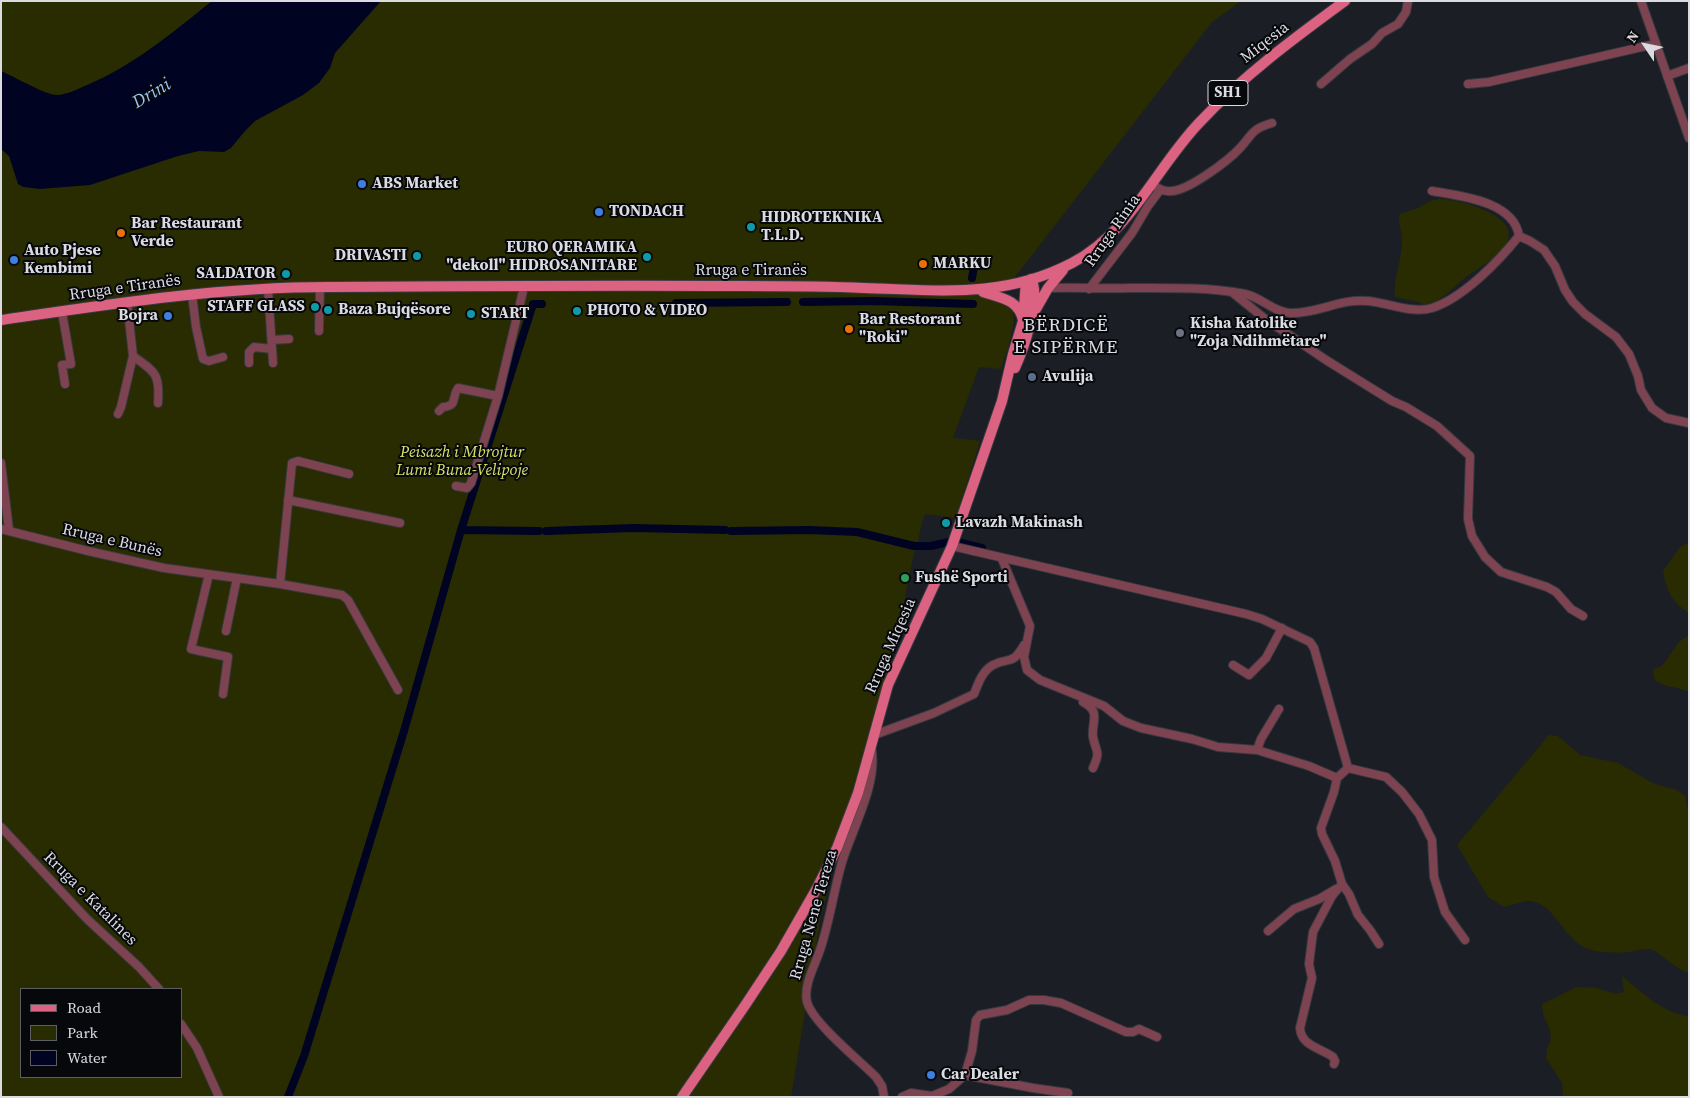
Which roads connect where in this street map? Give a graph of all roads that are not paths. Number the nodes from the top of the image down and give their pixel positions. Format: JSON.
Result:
{"nodes":[{"id":1,"x":1345,"y":1,"type":"edge"},
{"id":2,"x":1408,"y":1,"type":"edge"},
{"id":3,"x":1640,"y":1,"type":"edge"},
{"id":4,"x":1655,"y":44,"type":"junction"},
{"id":5,"x":1689,"y":68,"type":"edge"},
{"id":6,"x":1667,"y":76,"type":"junction"},
{"id":7,"x":1321,"y":84,"type":"dead end"},
{"id":8,"x":1468,"y":84,"type":"dead end"},
{"id":9,"x":1272,"y":123,"type":"dead end"},
{"id":10,"x":1689,"y":138,"type":"edge"},
{"id":11,"x":1155,"y":187,"type":"junction"},
{"id":12,"x":1432,"y":191,"type":"dead end"},
{"id":13,"x":1519,"y":236,"type":"junction"},
{"id":14,"x":1071,"y":264,"type":"junction"},
{"id":15,"x":1029,"y":280,"type":"junction"},
{"id":16,"x":320,"y":287,"type":"junction"},
{"id":17,"x":524,"y":287,"type":"junction"},
{"id":18,"x":1048,"y":288,"type":"junction"},
{"id":19,"x":1089,"y":288,"type":"junction"},
{"id":20,"x":268,"y":289,"type":"junction"},
{"id":21,"x":977,"y":290,"type":"junction"},
{"id":22,"x":1233,"y":293,"type":"junction"},
{"id":23,"x":192,"y":294,"type":"junction"},
{"id":24,"x":128,"y":302,"type":"junction"},
{"id":25,"x":62,"y":312,"type":"junction"},
{"id":26,"x":1,"y":320,"type":"edge"},
{"id":27,"x":1027,"y":320,"type":"junction"},
{"id":28,"x":196,"y":327,"type":"junction"},
{"id":29,"x":188,"y":330,"type":"dead end"},
{"id":30,"x":319,"y":331,"type":"dead end"},
{"id":31,"x":290,"y":339,"type":"dead end"},
{"id":32,"x":272,"y":340,"type":"junction"},
{"id":33,"x":272,"y":349,"type":"junction"},
{"id":34,"x":133,"y":356,"type":"junction"},
{"id":35,"x":224,"y":357,"type":"dead end"},
{"id":36,"x":249,"y":363,"type":"dead end"},
{"id":37,"x":273,"y":363,"type":"dead end"},
{"id":38,"x":65,"y":384,"type":"dead end"},
{"id":39,"x":498,"y":396,"type":"junction"},
{"id":40,"x":158,"y":402,"type":"dead end"},
{"id":41,"x":439,"y":411,"type":"dead end"},
{"id":42,"x":118,"y":414,"type":"dead end"},
{"id":43,"x":1689,"y":423,"type":"edge"},
{"id":44,"x":1,"y":463,"type":"edge"},
{"id":45,"x":349,"y":474,"type":"dead end"},
{"id":46,"x":456,"y":486,"type":"dead end"},
{"id":47,"x":288,"y":500,"type":"junction"},
{"id":48,"x":400,"y":523,"type":"dead end"},
{"id":49,"x":5,"y":529,"type":"edge"},
{"id":50,"x":952,"y":545,"type":"junction"},
{"id":51,"x":1002,"y":559,"type":"junction"},
{"id":52,"x":208,"y":574,"type":"junction"},
{"id":53,"x":237,"y":578,"type":"junction"},
{"id":54,"x":280,"y":584,"type":"junction"},
{"id":55,"x":1583,"y":616,"type":"dead end"},
{"id":56,"x":1282,"y":628,"type":"junction"},
{"id":57,"x":226,"y":631,"type":"dead end"},
{"id":58,"x":1026,"y":641,"type":"junction"},
{"id":59,"x":1232,"y":665,"type":"dead end"},
{"id":60,"x":398,"y":690,"type":"dead end"},
{"id":61,"x":1072,"y":693,"type":"junction"},
{"id":62,"x":223,"y":694,"type":"dead end"},
{"id":63,"x":1279,"y":709,"type":"dead end"},
{"id":64,"x":873,"y":740,"type":"junction"},
{"id":65,"x":1256,"y":750,"type":"junction"},
{"id":66,"x":1093,"y":768,"type":"dead end"},
{"id":67,"x":1348,"y":768,"type":"junction"},
{"id":68,"x":1337,"y":778,"type":"junction"},
{"id":69,"x":1,"y":827,"type":"edge"},
{"id":70,"x":1340,"y":886,"type":"junction"},
{"id":71,"x":1268,"y":931,"type":"dead end"},
{"id":72,"x":1465,"y":940,"type":"dead end"},
{"id":73,"x":1379,"y":944,"type":"dead end"},
{"id":74,"x":158,"y":988,"type":"edge"},
{"id":75,"x":182,"y":1026,"type":"edge"},
{"id":76,"x":1157,"y":1037,"type":"dead end"},
{"id":77,"x":1334,"y":1064,"type":"dead end"},
{"id":78,"x":965,"y":1075,"type":"junction"},
{"id":79,"x":1068,"y":1093,"type":"dead end"},
{"id":80,"x":884,"y":1096,"type":"edge"},
{"id":81,"x":219,"y":1097,"type":"edge"},
{"id":82,"x":682,"y":1097,"type":"edge"},
{"id":83,"x":892,"y":1097,"type":"edge"},
{"id":84,"x":902,"y":1097,"type":"edge"},
{"id":85,"x":932,"y":1097,"type":"edge"}],
"edges":[{"from":1,"to":11,"type":"main road","name":"Miqesia","number":"SH1"},
{"from":2,"to":7,"type":"street"},
{"from":3,"to":4,"type":"street"},
{"from":4,"to":6,"type":"street"},
{"from":4,"to":8,"type":"street"},
{"from":5,"to":6,"type":"street"},
{"from":6,"to":10,"type":"street"},
{"from":9,"to":11,"type":"street","name":"Rruga Rinia"},
{"from":11,"to":14,"type":"main road","name":"Miqesia","number":"SH1"},
{"from":11,"to":19,"type":"street","name":"Rruga Rinia"},
{"from":12,"to":13,"type":"street"},
{"from":13,"to":22,"type":"street"},
{"from":13,"to":43,"type":"street"},
{"from":14,"to":15,"type":"main road","number":"SH1"},
{"from":14,"to":18,"type":"main road"},
{"from":15,"to":21,"type":"main road","number":"SH1"},
{"from":15,"to":27,"type":"main road","name":"Rruga Miqesia"},
{"from":16,"to":17,"type":"main road","name":"Rruga e Tiranës","number":"SH1"},
{"from":16,"to":20,"type":"main road","name":"Rruga e Tiranës","number":"SH1"},
{"from":16,"to":30,"type":"street"},
{"from":17,"to":21,"type":"main road","name":"Rruga e Tiranës","number":"SH1"},
{"from":17,"to":39,"type":"street"},
{"from":18,"to":19,"type":"street"},
{"from":18,"to":27,"type":"main road"},
{"from":19,"to":22,"type":"street"},
{"from":20,"to":23,"type":"main road","name":"Rruga e Tiranës","number":"SH1"},
{"from":20,"to":32,"type":"street"},
{"from":21,"to":27,"type":"main road"},
{"from":22,"to":55,"type":"street"},
{"from":23,"to":24,"type":"main road","name":"Rruga e Tiranës","number":"SH1"},
{"from":23,"to":28,"type":"street","name":"Rruga e Tiranës"},
{"from":24,"to":25,"type":"main road","name":"Rruga e Tiranës","number":"SH1"},
{"from":24,"to":34,"type":"street"},
{"from":25,"to":26,"type":"main road","name":"Rruga e Tiranës","number":"SH1"},
{"from":25,"to":38,"type":"street","name":"Rruga e Tiranës"},
{"from":27,"to":50,"type":"main road","name":"Rruga Miqesia"},
{"from":28,"to":29,"type":"street"},
{"from":28,"to":35,"type":"street","name":"Rruga e Tiranës"},
{"from":31,"to":32,"type":"street"},
{"from":32,"to":33,"type":"street"},
{"from":33,"to":36,"type":"street"},
{"from":33,"to":37,"type":"street"},
{"from":34,"to":40,"type":"street"},
{"from":34,"to":42,"type":"street"},
{"from":39,"to":41,"type":"street"},
{"from":39,"to":46,"type":"street"},
{"from":44,"to":49,"type":"street"},
{"from":45,"to":47,"type":"street"},
{"from":47,"to":48,"type":"street"},
{"from":47,"to":54,"type":"street"},
{"from":49,"to":52,"type":"street","name":"Rruga e Bunës"},
{"from":50,"to":51,"type":"street"},
{"from":50,"to":64,"type":"main road","name":"Rruga Miqesia"},
{"from":51,"to":56,"type":"street"},
{"from":51,"to":58,"type":"street"},
{"from":52,"to":53,"type":"street","name":"Rruga e Bunës"},
{"from":52,"to":62,"type":"street"},
{"from":53,"to":54,"type":"street","name":"Rruga e Bunës"},
{"from":53,"to":57,"type":"street"},
{"from":54,"to":60,"type":"street","name":"Rruga e Bunës"},
{"from":56,"to":59,"type":"street"},
{"from":56,"to":67,"type":"street"},
{"from":58,"to":61,"type":"street"},
{"from":58,"to":64,"type":"street"},
{"from":61,"to":65,"type":"street"},
{"from":61,"to":66,"type":"street"},
{"from":63,"to":65,"type":"street"},
{"from":64,"to":80,"type":"street","name":"Rruga Nene Tereza"},
{"from":64,"to":82,"type":"main road","name":"Rruga Miqesia"},
{"from":65,"to":68,"type":"street"},
{"from":67,"to":68,"type":"street"},
{"from":67,"to":72,"type":"street"},
{"from":68,"to":70,"type":"street"},
{"from":69,"to":74,"type":"street","name":"Rruga e Katalines"},
{"from":70,"to":71,"type":"street"},
{"from":70,"to":73,"type":"street"},
{"from":70,"to":77,"type":"street"},
{"from":75,"to":81,"type":"street"},
{"from":76,"to":78,"type":"street"},
{"from":78,"to":79,"type":"street"},
{"from":78,"to":85,"type":"street"},
{"from":80,"to":83,"type":"street"},
{"from":84,"to":85,"type":"street"}]}
